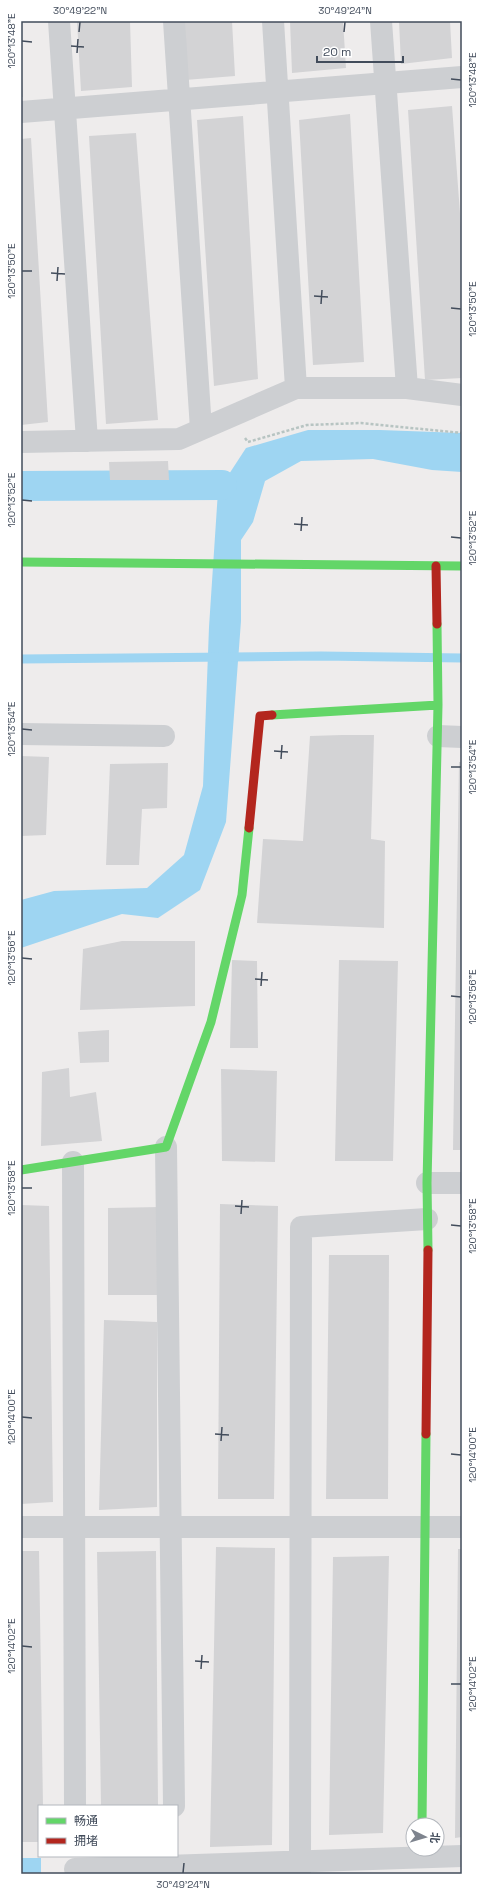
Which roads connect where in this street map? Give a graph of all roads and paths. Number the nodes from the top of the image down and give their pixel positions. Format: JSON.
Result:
{"nodes":[{"id":1,"x":59,"y":21,"type":"edge"},
{"id":2,"x":174,"y":21,"type":"edge"},
{"id":3,"x":273,"y":21,"type":"edge"},
{"id":4,"x":381,"y":21,"type":"edge"},
{"id":5,"x":462,"y":77,"type":"edge"},
{"id":6,"x":386,"y":83,"type":"junction"},
{"id":7,"x":277,"y":92,"type":"junction"},
{"id":8,"x":179,"y":99,"type":"junction"},
{"id":9,"x":65,"y":109,"type":"junction"},
{"id":10,"x":21,"y":112,"type":"edge"},
{"id":11,"x":296,"y":388,"type":"junction"},
{"id":12,"x":407,"y":388,"type":"junction"},
{"id":13,"x":462,"y":395,"type":"edge"},
{"id":14,"x":202,"y":429,"type":"junction"},
{"id":15,"x":87,"y":441,"type":"junction"},
{"id":16,"x":21,"y":442,"type":"edge"},
{"id":17,"x":21,"y":562,"type":"edge"},
{"id":18,"x":436,"y":566,"type":"junction"},
{"id":19,"x":462,"y":566,"type":"edge"},
{"id":20,"x":438,"y":705,"type":"junction"},
{"id":21,"x":21,"y":734,"type":"edge"},
{"id":22,"x":164,"y":736,"type":"dead end"},
{"id":23,"x":438,"y":736,"type":"junction"},
{"id":24,"x":462,"y":737,"type":"edge"},
{"id":25,"x":166,"y":1147,"type":"junction"},
{"id":26,"x":73,"y":1162,"type":"junction"},
{"id":27,"x":21,"y":1170,"type":"edge"},
{"id":28,"x":427,"y":1183,"type":"junction"},
{"id":29,"x":462,"y":1183,"type":"edge"},
{"id":30,"x":427,"y":1219,"type":"junction"},
{"id":31,"x":21,"y":1527,"type":"edge"},
{"id":32,"x":74,"y":1527,"type":"junction"},
{"id":33,"x":170,"y":1527,"type":"junction"},
{"id":34,"x":301,"y":1527,"type":"junction"},
{"id":35,"x":425,"y":1527,"type":"junction"},
{"id":36,"x":462,"y":1527,"type":"edge"},
{"id":37,"x":75,"y":1805,"type":"edge"},
{"id":38,"x":174,"y":1805,"type":"edge"},
{"id":39,"x":422,"y":1817,"type":"edge"},
{"id":40,"x":462,"y":1856,"type":"edge"},
{"id":41,"x":422,"y":1860,"type":"edge"},
{"id":42,"x":174,"y":1865,"type":"edge"},
{"id":43,"x":75,"y":1866,"type":"edge"},
{"id":44,"x":300,"y":1868,"type":"edge"}],
"edges":[{"from":1,"to":9,"type":"street"},
{"from":2,"to":8,"type":"street"},
{"from":3,"to":7,"type":"street"},
{"from":4,"to":6,"type":"street"},
{"from":5,"to":6,"type":"street"},
{"from":6,"to":7,"type":"street"},
{"from":6,"to":12,"type":"street"},
{"from":7,"to":8,"type":"street"},
{"from":7,"to":11,"type":"street"},
{"from":8,"to":9,"type":"street"},
{"from":8,"to":14,"type":"street"},
{"from":9,"to":10,"type":"street"},
{"from":9,"to":15,"type":"street"},
{"from":11,"to":12,"type":"street"},
{"from":11,"to":14,"type":"street"},
{"from":12,"to":13,"type":"street"},
{"from":14,"to":15,"type":"street"},
{"from":15,"to":16,"type":"street"},
{"from":17,"to":18,"type":"street"},
{"from":18,"to":19,"type":"street"},
{"from":18,"to":20,"type":"street"},
{"from":20,"to":23,"type":"street"},
{"from":20,"to":25,"type":"street"},
{"from":21,"to":22,"type":"street"},
{"from":23,"to":24,"type":"street"},
{"from":23,"to":28,"type":"street"},
{"from":25,"to":26,"type":"street"},
{"from":25,"to":33,"type":"street"},
{"from":26,"to":27,"type":"street"},
{"from":26,"to":32,"type":"street"},
{"from":28,"to":29,"type":"street"},
{"from":28,"to":30,"type":"street"},
{"from":30,"to":34,"type":"street"},
{"from":30,"to":35,"type":"street"},
{"from":31,"to":32,"type":"street"},
{"from":32,"to":33,"type":"street"},
{"from":32,"to":37,"type":"street"},
{"from":33,"to":34,"type":"street"},
{"from":33,"to":38,"type":"street"},
{"from":34,"to":35,"type":"street"},
{"from":34,"to":44,"type":"street"},
{"from":35,"to":36,"type":"street"},
{"from":35,"to":39,"type":"street"},
{"from":40,"to":41,"type":"street"},
{"from":41,"to":44,"type":"street"},
{"from":42,"to":43,"type":"street"},
{"from":42,"to":44,"type":"street"}]}
